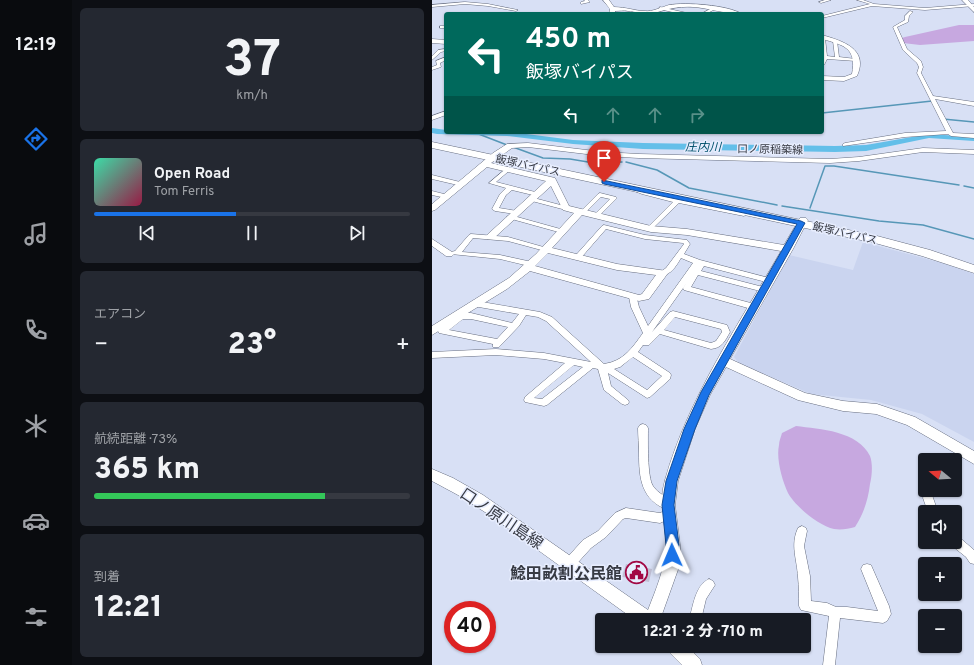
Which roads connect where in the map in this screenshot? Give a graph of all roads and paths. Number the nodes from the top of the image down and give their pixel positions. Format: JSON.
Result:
{"nodes":[{"id":1,"x":586,"y":0,"type":"edge"},
{"id":2,"x":606,"y":0,"type":"edge"},
{"id":3,"x":829,"y":0,"type":"edge"},
{"id":4,"x":859,"y":0,"type":"edge"},
{"id":5,"x":965,"y":0,"type":"edge"},
{"id":6,"x":900,"y":1,"type":"edge"},
{"id":7,"x":821,"y":2,"type":"dead end"},
{"id":8,"x":582,"y":4,"type":"dead end"},
{"id":9,"x":877,"y":5,"type":"junction"},
{"id":10,"x":432,"y":6,"type":"edge"},
{"id":11,"x":973,"y":7,"type":"edge"},
{"id":12,"x":660,"y":8,"type":"junction"},
{"id":13,"x":715,"y":8,"type":"junction"},
{"id":14,"x":907,"y":8,"type":"junction"},
{"id":15,"x":516,"y":10,"type":"dead end"},
{"id":16,"x":612,"y":12,"type":"edge"},
{"id":17,"x":640,"y":12,"type":"edge"},
{"id":18,"x":652,"y":12,"type":"edge"},
{"id":19,"x":677,"y":12,"type":"edge"},
{"id":20,"x":707,"y":12,"type":"edge"},
{"id":21,"x":728,"y":12,"type":"edge"},
{"id":22,"x":824,"y":16,"type":"edge"},
{"id":23,"x":824,"y":37,"type":"edge"},
{"id":24,"x":432,"y":41,"type":"edge"},
{"id":25,"x":444,"y":41,"type":"edge"},
{"id":26,"x":835,"y":41,"type":"junction"},
{"id":27,"x":444,"y":50,"type":"edge"},
{"id":28,"x":824,"y":57,"type":"edge"},
{"id":29,"x":837,"y":58,"type":"junction"},
{"id":30,"x":432,"y":59,"type":"edge"},
{"id":31,"x":444,"y":59,"type":"edge"},
{"id":32,"x":856,"y":60,"type":"junction"},
{"id":33,"x":438,"y":62,"type":"junction"},
{"id":34,"x":432,"y":69,"type":"edge"},
{"id":35,"x":432,"y":69,"type":"edge"},
{"id":36,"x":444,"y":71,"type":"edge"},
{"id":37,"x":824,"y":78,"type":"edge"},
{"id":38,"x":932,"y":97,"type":"junction"},
{"id":39,"x":974,"y":104,"type":"edge"},
{"id":40,"x":444,"y":114,"type":"edge"},
{"id":41,"x":432,"y":118,"type":"edge"},
{"id":42,"x":950,"y":132,"type":"junction"},
{"id":43,"x":974,"y":136,"type":"edge"},
{"id":44,"x":432,"y":141,"type":"edge"},
{"id":45,"x":432,"y":145,"type":"edge"},
{"id":46,"x":845,"y":145,"type":"dead end"},
{"id":47,"x":974,"y":152,"type":"edge"},
{"id":48,"x":491,"y":159,"type":"junction"},
{"id":49,"x":508,"y":169,"type":"junction"},
{"id":50,"x":432,"y":177,"type":"edge"},
{"id":51,"x":552,"y":180,"type":"junction"},
{"id":52,"x":462,"y":184,"type":"junction"},
{"id":53,"x":511,"y":188,"type":"junction"},
{"id":54,"x":432,"y":193,"type":"edge"},
{"id":55,"x":446,"y":196,"type":"junction"},
{"id":56,"x":533,"y":197,"type":"junction"},
{"id":57,"x":679,"y":199,"type":"junction"},
{"id":58,"x":432,"y":208,"type":"edge"},
{"id":59,"x":566,"y":208,"type":"junction"},
{"id":60,"x":581,"y":212,"type":"junction"},
{"id":61,"x":513,"y":215,"type":"junction"},
{"id":62,"x":596,"y":216,"type":"junction"},
{"id":63,"x":802,"y":221,"type":"junction"},
{"id":64,"x":649,"y":229,"type":"junction"},
{"id":65,"x":562,"y":231,"type":"junction"},
{"id":66,"x":490,"y":237,"type":"junction"},
{"id":67,"x":432,"y":242,"type":"edge"},
{"id":68,"x":788,"y":248,"type":"junction"},
{"id":69,"x":545,"y":249,"type":"junction"},
{"id":70,"x":453,"y":253,"type":"junction"},
{"id":71,"x":680,"y":255,"type":"junction"},
{"id":72,"x":578,"y":257,"type":"junction"},
{"id":73,"x":700,"y":262,"type":"junction"},
{"id":74,"x":974,"y":264,"type":"edge"},
{"id":75,"x":528,"y":266,"type":"junction"},
{"id":76,"x":974,"y":269,"type":"edge"},
{"id":77,"x":696,"y":272,"type":"junction"},
{"id":78,"x":663,"y":273,"type":"junction"},
{"id":79,"x":767,"y":286,"type":"junction"},
{"id":80,"x":633,"y":297,"type":"junction"},
{"id":81,"x":476,"y":304,"type":"junction"},
{"id":82,"x":755,"y":307,"type":"junction"},
{"id":83,"x":524,"y":312,"type":"junction"},
{"id":84,"x":514,"y":326,"type":"junction"},
{"id":85,"x":436,"y":330,"type":"edge"},
{"id":86,"x":658,"y":331,"type":"dead end"},
{"id":87,"x":647,"y":333,"type":"junction"},
{"id":88,"x":641,"y":341,"type":"junction"},
{"id":89,"x":499,"y":342,"type":"junction"},
{"id":90,"x":490,"y":352,"type":"junction"},
{"id":91,"x":632,"y":353,"type":"junction"},
{"id":92,"x":432,"y":355,"type":"edge"},
{"id":93,"x":573,"y":361,"type":"junction"},
{"id":94,"x":724,"y":361,"type":"junction"},
{"id":95,"x":591,"y":365,"type":"junction"},
{"id":96,"x":604,"y":367,"type":"junction"},
{"id":97,"x":625,"y":402,"type":"dead end"},
{"id":98,"x":643,"y":428,"type":"dead end"},
{"id":99,"x":974,"y":458,"type":"edge"},
{"id":100,"x":432,"y":475,"type":"edge"},
{"id":101,"x":928,"y":498,"type":"dead end"},
{"id":102,"x":930,"y":505,"type":"edge"},
{"id":103,"x":669,"y":510,"type":"junction"},
{"id":104,"x":802,"y":531,"type":"dead end"},
{"id":105,"x":962,"y":547,"type":"edge"},
{"id":106,"x":974,"y":558,"type":"edge"},
{"id":107,"x":569,"y":564,"type":"junction"},
{"id":108,"x":867,"y":569,"type":"dead end"},
{"id":109,"x":709,"y":585,"type":"dead end"},
{"id":110,"x":639,"y":613,"type":"edge"},
{"id":111,"x":655,"y":613,"type":"edge"},
{"id":112,"x":697,"y":613,"type":"edge"},
{"id":113,"x":835,"y":613,"type":"junction"},
{"id":114,"x":829,"y":665,"type":"edge"}],
"edges":[{"from":1,"to":8,"type":"street"},
{"from":2,"to":16,"type":"street"},
{"from":3,"to":7,"type":"street"},
{"from":4,"to":9,"type":"street"},
{"from":5,"to":11,"type":"street"},
{"from":6,"to":14,"type":"street"},
{"from":9,"to":14,"type":"street"},
{"from":9,"to":22,"type":"street"},
{"from":10,"to":15,"type":"street"},
{"from":11,"to":14,"type":"street"},
{"from":12,"to":13,"type":"street"},
{"from":12,"to":18,"type":"street"},
{"from":12,"to":19,"type":"street"},
{"from":13,"to":20,"type":"street"},
{"from":13,"to":21,"type":"street"},
{"from":14,"to":38,"type":"street"},
{"from":16,"to":17,"type":"street"},
{"from":23,"to":26,"type":"street"},
{"from":24,"to":25,"type":"street"},
{"from":26,"to":29,"type":"street"},
{"from":26,"to":32,"type":"street"},
{"from":27,"to":30,"type":"street"},
{"from":28,"to":29,"type":"street"},
{"from":29,"to":32,"type":"street"},
{"from":30,"to":33,"type":"street"},
{"from":31,"to":33,"type":"street"},
{"from":32,"to":37,"type":"street"},
{"from":33,"to":35,"type":"street"},
{"from":34,"to":36,"type":"street"},
{"from":38,"to":39,"type":"street"},
{"from":38,"to":42,"type":"street"},
{"from":40,"to":41,"type":"street"},
{"from":42,"to":43,"type":"street"},
{"from":42,"to":46,"type":"street"},
{"from":44,"to":48,"type":"highway"},
{"from":45,"to":48,"type":"highway","name":"飯塚バイパス"},
{"from":47,"to":48,"type":"street","name":"口ノ原稲築線"},
{"from":48,"to":49,"type":"street"},
{"from":48,"to":52,"type":"street","name":"口ノ原稲築線"},
{"from":48,"to":57,"type":"highway","name":"飯塚バイパス"},
{"from":48,"to":63,"type":"highway"},
{"from":49,"to":51,"type":"street"},
{"from":49,"to":53,"type":"street"},
{"from":50,"to":52,"type":"street"},
{"from":51,"to":56,"type":"street"},
{"from":51,"to":59,"type":"street"},
{"from":52,"to":55,"type":"street","name":"口ノ原稲築線"},
{"from":53,"to":56,"type":"street"},
{"from":53,"to":61,"type":"street"},
{"from":54,"to":55,"type":"street"},
{"from":55,"to":58,"type":"street","name":"口ノ原稲築線"},
{"from":56,"to":59,"type":"street"},
{"from":56,"to":61,"type":"street"},
{"from":57,"to":63,"type":"highway","name":"飯塚バイパス"},
{"from":57,"to":64,"type":"street"},
{"from":59,"to":60,"type":"street"},
{"from":60,"to":62,"type":"street"},
{"from":60,"to":62,"type":"street"},
{"from":60,"to":65,"type":"street"},
{"from":61,"to":65,"type":"street"},
{"from":61,"to":66,"type":"street"},
{"from":62,"to":64,"type":"street"},
{"from":63,"to":68,"type":"street"},
{"from":63,"to":74,"type":"highway"},
{"from":63,"to":76,"type":"highway","name":"飯塚バイパス"},
{"from":64,"to":68,"type":"street"},
{"from":65,"to":69,"type":"street"},
{"from":66,"to":69,"type":"street"},
{"from":66,"to":70,"type":"street"},
{"from":67,"to":70,"type":"street"},
{"from":68,"to":79,"type":"street"},
{"from":69,"to":72,"type":"street"},
{"from":69,"to":75,"type":"street"},
{"from":70,"to":75,"type":"street"},
{"from":71,"to":72,"type":"street"},
{"from":71,"to":73,"type":"street"},
{"from":71,"to":78,"type":"street"},
{"from":72,"to":78,"type":"street"},
{"from":73,"to":77,"type":"street"},
{"from":73,"to":79,"type":"street"},
{"from":73,"to":87,"type":"street"},
{"from":75,"to":80,"type":"street"},
{"from":75,"to":81,"type":"street"},
{"from":77,"to":79,"type":"street"},
{"from":77,"to":82,"type":"street"},
{"from":78,"to":80,"type":"street"},
{"from":79,"to":82,"type":"street"},
{"from":80,"to":87,"type":"street"},
{"from":81,"to":83,"type":"street"},
{"from":81,"to":85,"type":"street"},
{"from":82,"to":94,"type":"street"},
{"from":83,"to":84,"type":"street"},
{"from":83,"to":96,"type":"street"},
{"from":84,"to":85,"type":"street"},
{"from":84,"to":89,"type":"street"},
{"from":85,"to":89,"type":"street"},
{"from":86,"to":88,"type":"street"},
{"from":87,"to":88,"type":"street"},
{"from":88,"to":91,"type":"street"},
{"from":89,"to":90,"type":"street"},
{"from":90,"to":92,"type":"street"},
{"from":90,"to":93,"type":"street"},
{"from":91,"to":96,"type":"street"},
{"from":91,"to":96,"type":"street"},
{"from":93,"to":95,"type":"street"},
{"from":93,"to":95,"type":"street"},
{"from":94,"to":99,"type":"street"},
{"from":94,"to":103,"type":"street"},
{"from":95,"to":96,"type":"street"},
{"from":96,"to":97,"type":"street"},
{"from":98,"to":103,"type":"street"},
{"from":100,"to":107,"type":"street","name":"口ノ原川島線"},
{"from":101,"to":102,"type":"street"},
{"from":103,"to":107,"type":"street"},
{"from":103,"to":111,"type":"street"},
{"from":104,"to":113,"type":"street"},
{"from":105,"to":106,"type":"street"},
{"from":107,"to":110,"type":"street","name":"口ノ原川島線"},
{"from":108,"to":113,"type":"street"},
{"from":109,"to":112,"type":"street"},
{"from":113,"to":114,"type":"street"}]}
